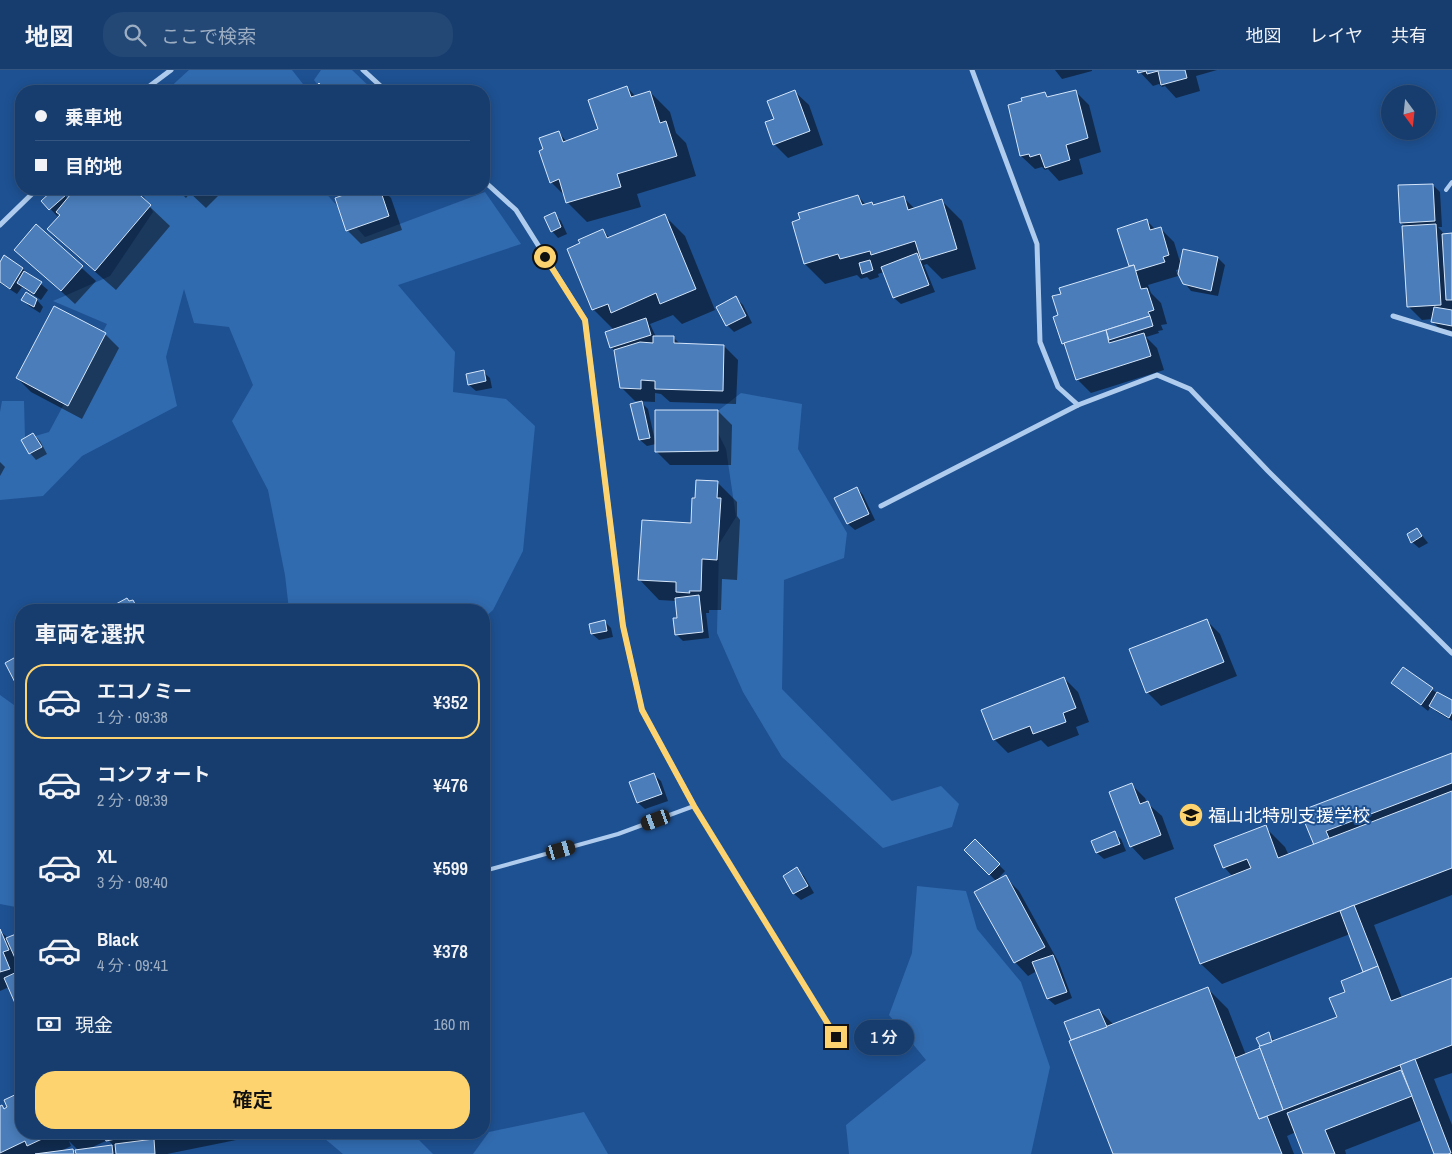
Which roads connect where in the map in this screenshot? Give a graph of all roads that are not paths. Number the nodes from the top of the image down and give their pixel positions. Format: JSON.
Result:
{"nodes":[{"id":1,"x":171,"y":70,"type":"edge"},
{"id":2,"x":363,"y":70,"type":"edge"},
{"id":3,"x":972,"y":70,"type":"edge"},
{"id":4,"x":151,"y":85,"type":"edge"},
{"id":5,"x":379,"y":85,"type":"edge"},
{"id":6,"x":1452,"y":182,"type":"edge"},
{"id":7,"x":490,"y":186,"type":"edge"},
{"id":8,"x":1446,"y":190,"type":"dead end"},
{"id":9,"x":31,"y":195,"type":"edge"},
{"id":10,"x":0,"y":225,"type":"edge"},
{"id":11,"x":1393,"y":316,"type":"dead end"},
{"id":12,"x":1452,"y":334,"type":"edge"},
{"id":13,"x":1078,"y":405,"type":"junction"},
{"id":14,"x":881,"y":506,"type":"dead end"},
{"id":15,"x":1452,"y":653,"type":"edge"},
{"id":16,"x":694,"y":806,"type":"junction"},
{"id":17,"x":490,"y":869,"type":"edge"},
{"id":18,"x":836,"y":1037,"type":"dead end"}],
"edges":[{"from":1,"to":4,"type":"street"},
{"from":2,"to":5,"type":"street"},
{"from":3,"to":13,"type":"street"},
{"from":6,"to":8,"type":"lane"},
{"from":7,"to":16,"type":"street"},
{"from":9,"to":10,"type":"street"},
{"from":11,"to":12,"type":"street"},
{"from":13,"to":14,"type":"street"},
{"from":13,"to":15,"type":"street"},
{"from":16,"to":17,"type":"lane"},
{"from":16,"to":18,"type":"lane"}]}
